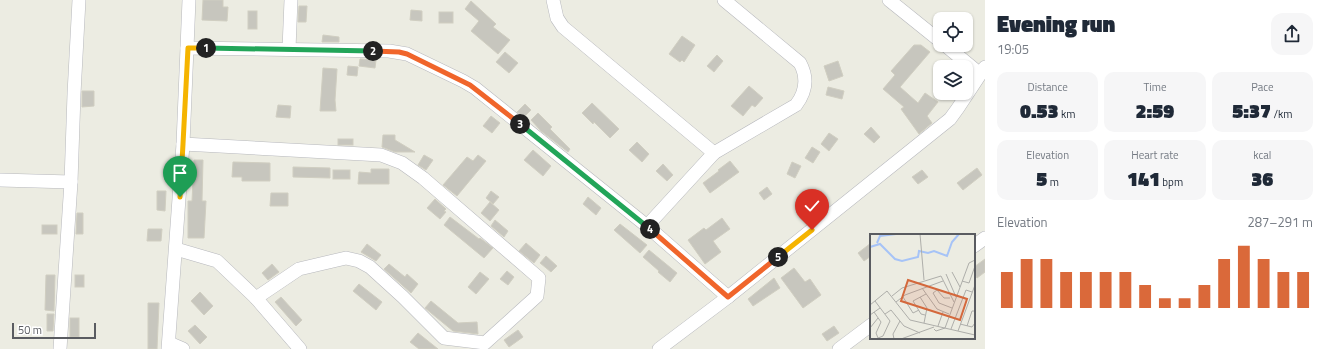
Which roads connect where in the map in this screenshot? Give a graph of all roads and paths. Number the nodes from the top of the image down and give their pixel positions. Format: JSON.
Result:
{"nodes":[{"id":1,"x":79,"y":0,"type":"edge"},
{"id":2,"x":189,"y":0,"type":"edge"},
{"id":3,"x":291,"y":0,"type":"edge"},
{"id":4,"x":553,"y":0,"type":"edge"},
{"id":5,"x":724,"y":0,"type":"edge"},
{"id":6,"x":890,"y":0,"type":"edge"},
{"id":7,"x":933,"y":35,"type":"edge"},
{"id":8,"x":188,"y":48,"type":"junction"},
{"id":9,"x":289,"y":49,"type":"junction"},
{"id":10,"x":956,"y":52,"type":"edge"},
{"id":11,"x":983,"y":70,"type":"edge"},
{"id":12,"x":183,"y":144,"type":"junction"},
{"id":13,"x":714,"y":152,"type":"junction"},
{"id":14,"x":0,"y":180,"type":"edge"},
{"id":15,"x":71,"y":182,"type":"junction"},
{"id":16,"x":647,"y":226,"type":"junction"},
{"id":17,"x":985,"y":238,"type":"edge"},
{"id":18,"x":975,"y":245,"type":"edge"},
{"id":19,"x":176,"y":249,"type":"junction"},
{"id":20,"x":728,"y":297,"type":"junction"},
{"id":21,"x":256,"y":298,"type":"junction"},
{"id":22,"x":870,"y":326,"type":"edge"},
{"id":23,"x":168,"y":346,"type":"edge"},
{"id":24,"x":60,"y":349,"type":"edge"},
{"id":25,"x":183,"y":349,"type":"edge"},
{"id":26,"x":300,"y":349,"type":"edge"},
{"id":27,"x":659,"y":349,"type":"edge"},
{"id":28,"x":839,"y":349,"type":"edge"}],
"edges":[{"from":1,"to":15,"type":"street"},
{"from":2,"to":8,"type":"street"},
{"from":3,"to":9,"type":"street"},
{"from":4,"to":13,"type":"street"},
{"from":5,"to":13,"type":"street"},
{"from":6,"to":7,"type":"street"},
{"from":8,"to":9,"type":"street"},
{"from":8,"to":12,"type":"street"},
{"from":9,"to":16,"type":"street"},
{"from":10,"to":11,"type":"street"},
{"from":11,"to":20,"type":"street"},
{"from":12,"to":19,"type":"street"},
{"from":12,"to":21,"type":"street"},
{"from":13,"to":16,"type":"street"},
{"from":14,"to":15,"type":"street"},
{"from":15,"to":24,"type":"street"},
{"from":16,"to":20,"type":"street"},
{"from":17,"to":18,"type":"street"},
{"from":19,"to":21,"type":"street"},
{"from":19,"to":23,"type":"street"},
{"from":20,"to":27,"type":"street"},
{"from":21,"to":26,"type":"street"},
{"from":22,"to":28,"type":"street"},
{"from":23,"to":25,"type":"street"}]}
